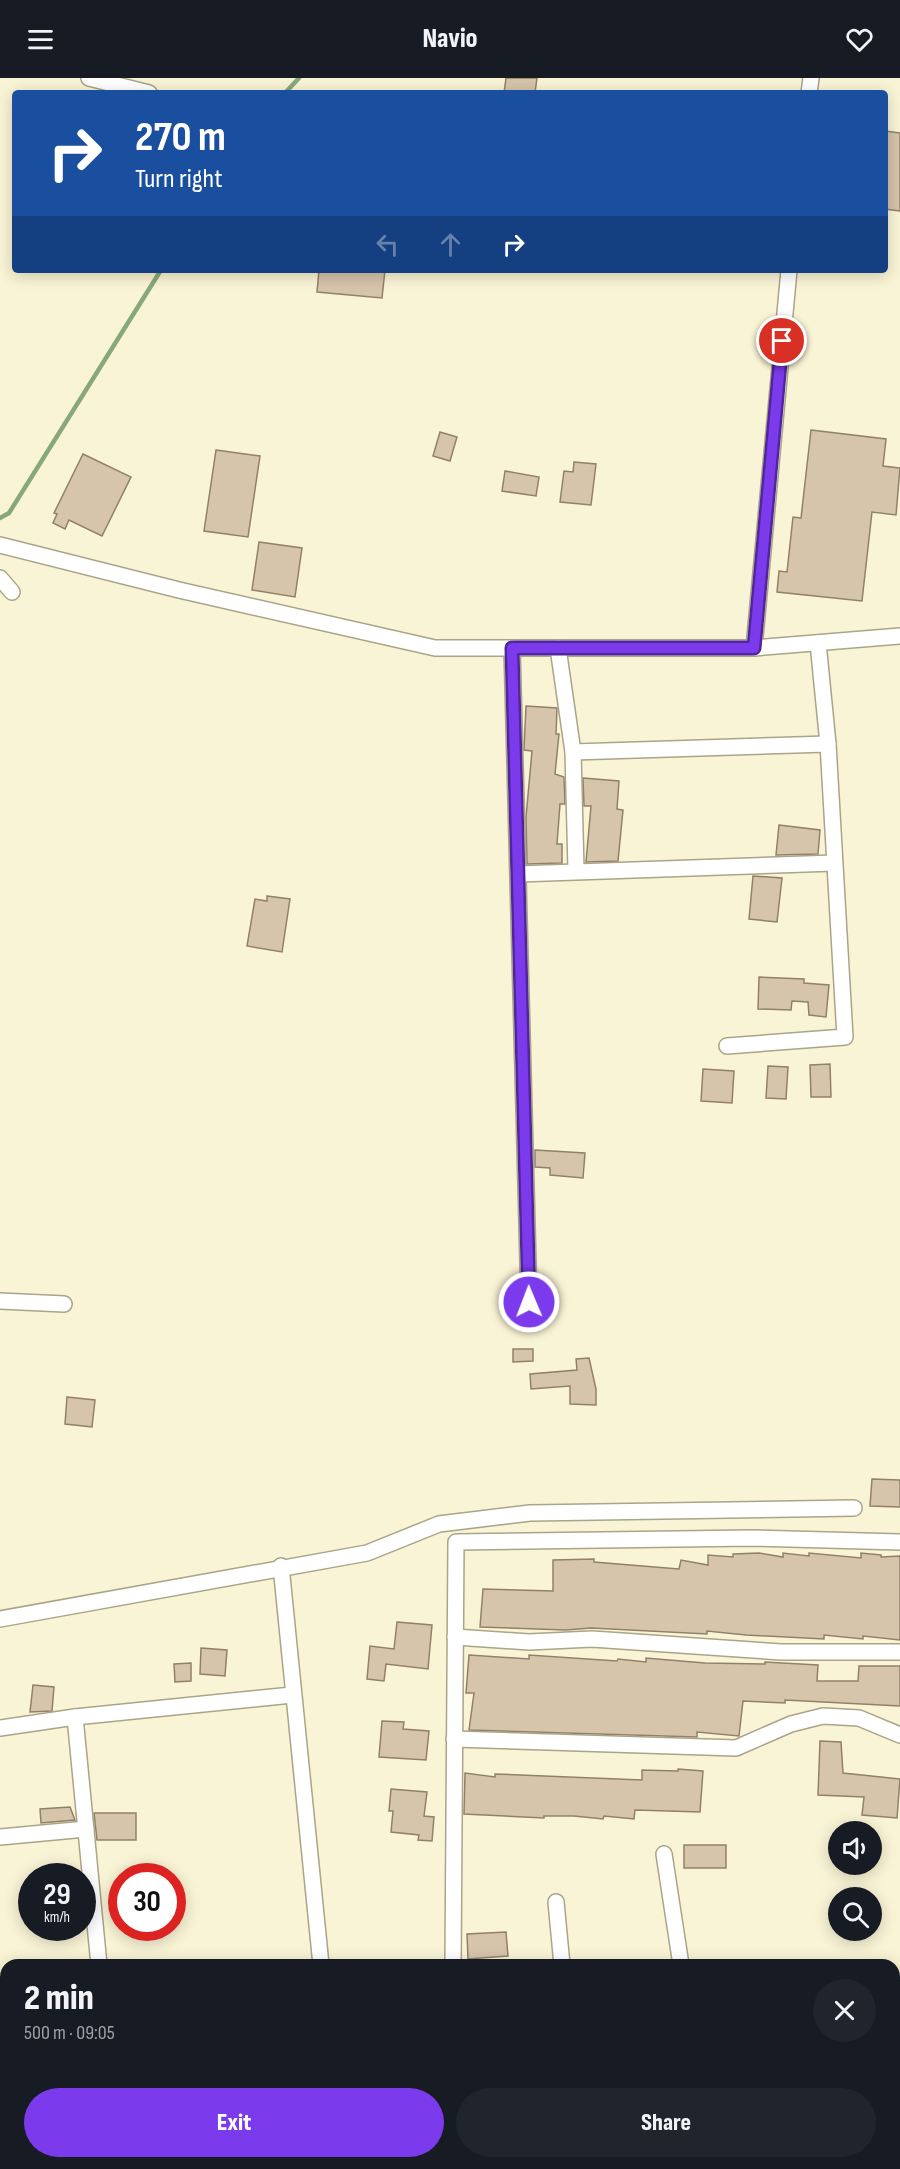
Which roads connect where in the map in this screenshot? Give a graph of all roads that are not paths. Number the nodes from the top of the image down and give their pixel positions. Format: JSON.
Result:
{"nodes":[{"id":1,"x":89,"y":78,"type":"edge"},
{"id":2,"x":137,"y":90,"type":"edge"},
{"id":3,"x":789,"y":273,"type":"edge"},
{"id":4,"x":8,"y":547,"type":"edge"},
{"id":5,"x":0,"y":578,"type":"edge"},
{"id":6,"x":12,"y":592,"type":"dead end"},
{"id":7,"x":900,"y":636,"type":"edge"},
{"id":8,"x":818,"y":643,"type":"junction"},
{"id":9,"x":512,"y":648,"type":"junction"},
{"id":10,"x":558,"y":648,"type":"junction"},
{"id":11,"x":754,"y":648,"type":"junction"},
{"id":12,"x":828,"y":744,"type":"junction"},
{"id":13,"x":573,"y":752,"type":"junction"},
{"id":14,"x":834,"y":863,"type":"junction"},
{"id":15,"x":576,"y":870,"type":"junction"},
{"id":16,"x":518,"y":874,"type":"junction"},
{"id":17,"x":727,"y":1046,"type":"dead end"},
{"id":18,"x":0,"y":1301,"type":"edge"},
{"id":19,"x":529,"y":1302,"type":"dead end"},
{"id":20,"x":64,"y":1304,"type":"dead end"},
{"id":21,"x":854,"y":1508,"type":"dead end"},
{"id":22,"x":900,"y":1542,"type":"edge"},
{"id":23,"x":281,"y":1566,"type":"junction"},
{"id":24,"x":0,"y":1619,"type":"edge"},
{"id":25,"x":455,"y":1637,"type":"junction"},
{"id":26,"x":900,"y":1652,"type":"edge"},
{"id":27,"x":292,"y":1695,"type":"junction"},
{"id":28,"x":75,"y":1717,"type":"junction"},
{"id":29,"x":0,"y":1728,"type":"edge"},
{"id":30,"x":900,"y":1735,"type":"edge"},
{"id":31,"x":454,"y":1739,"type":"junction"},
{"id":32,"x":86,"y":1828,"type":"junction"},
{"id":33,"x":0,"y":1837,"type":"edge"},
{"id":34,"x":664,"y":1854,"type":"dead end"},
{"id":35,"x":556,"y":1902,"type":"dead end"},
{"id":36,"x":98,"y":1959,"type":"edge"},
{"id":37,"x":320,"y":1959,"type":"edge"},
{"id":38,"x":453,"y":1959,"type":"edge"},
{"id":39,"x":561,"y":1959,"type":"edge"},
{"id":40,"x":680,"y":1959,"type":"edge"}],
"edges":[{"from":1,"to":2,"type":"street"},
{"from":3,"to":11,"type":"street"},
{"from":4,"to":9,"type":"street"},
{"from":5,"to":6,"type":"street"},
{"from":7,"to":8,"type":"street"},
{"from":8,"to":11,"type":"street"},
{"from":8,"to":12,"type":"street"},
{"from":9,"to":10,"type":"street"},
{"from":9,"to":16,"type":"street"},
{"from":10,"to":11,"type":"street"},
{"from":10,"to":13,"type":"street"},
{"from":12,"to":13,"type":"street"},
{"from":12,"to":14,"type":"street"},
{"from":13,"to":15,"type":"street"},
{"from":14,"to":15,"type":"street"},
{"from":14,"to":17,"type":"street"},
{"from":15,"to":16,"type":"street"},
{"from":16,"to":19,"type":"street"},
{"from":18,"to":20,"type":"street"},
{"from":21,"to":23,"type":"street"},
{"from":22,"to":25,"type":"street"},
{"from":23,"to":24,"type":"street"},
{"from":23,"to":27,"type":"street"},
{"from":25,"to":26,"type":"street"},
{"from":25,"to":31,"type":"street"},
{"from":27,"to":28,"type":"street"},
{"from":27,"to":37,"type":"street"},
{"from":28,"to":29,"type":"street"},
{"from":28,"to":32,"type":"street"},
{"from":30,"to":31,"type":"street"},
{"from":31,"to":38,"type":"street"},
{"from":32,"to":33,"type":"street"},
{"from":32,"to":36,"type":"street"},
{"from":34,"to":40,"type":"street"},
{"from":35,"to":39,"type":"street"}]}
